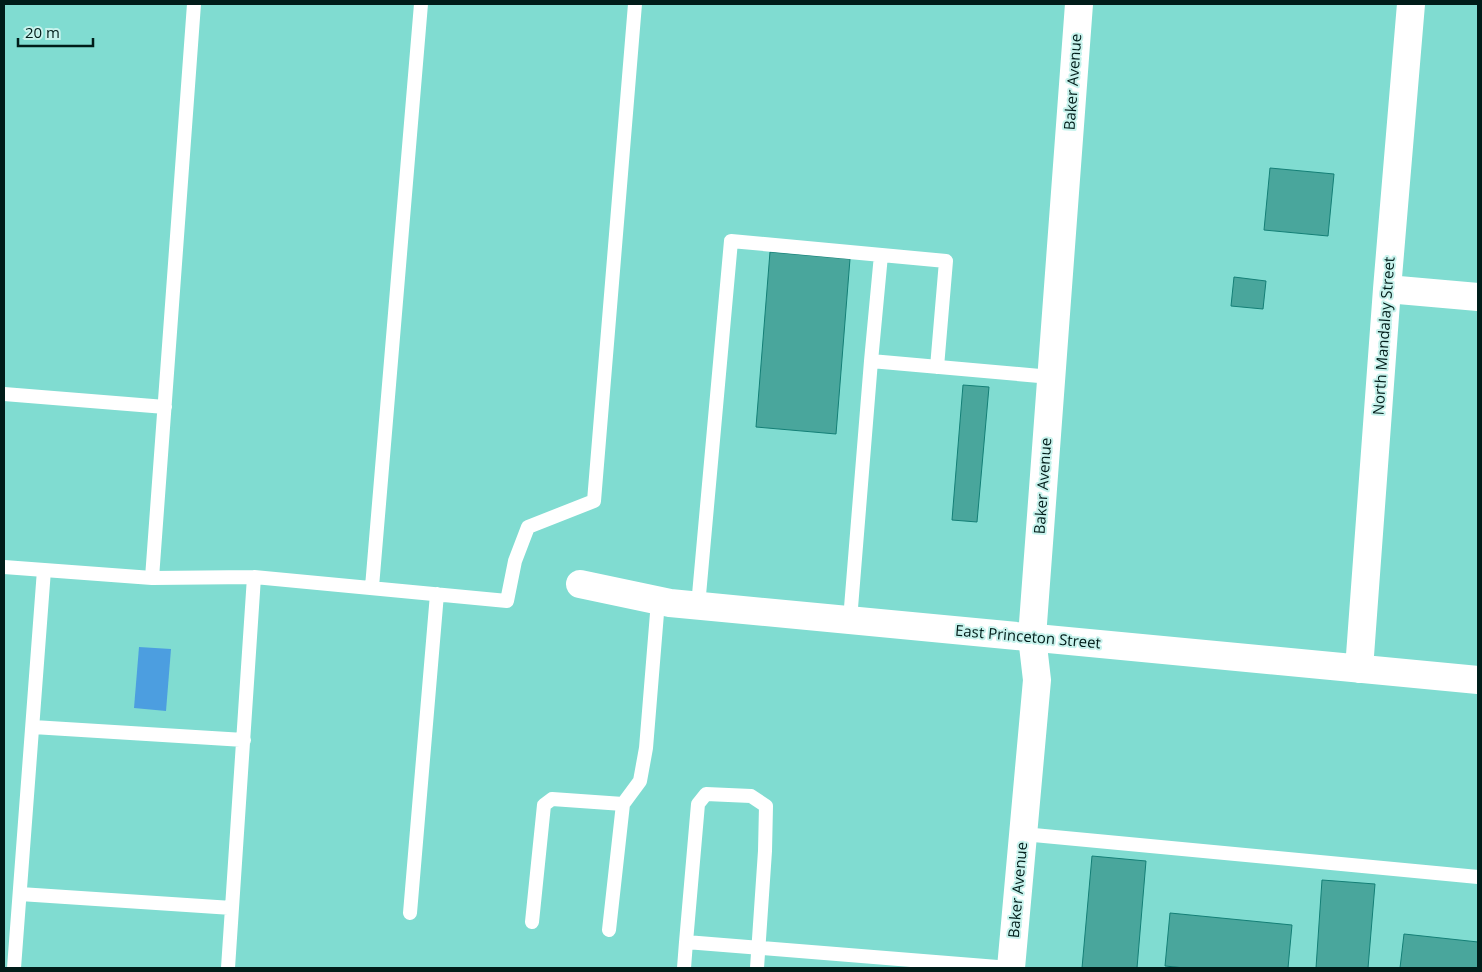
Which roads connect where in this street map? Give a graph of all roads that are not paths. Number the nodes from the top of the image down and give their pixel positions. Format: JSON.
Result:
{"nodes":[{"id":1,"x":194,"y":4,"type":"edge"},
{"id":2,"x":421,"y":4,"type":"edge"},
{"id":3,"x":635,"y":4,"type":"edge"},
{"id":4,"x":1080,"y":4,"type":"edge"},
{"id":5,"x":1411,"y":4,"type":"edge"},
{"id":6,"x":881,"y":255,"type":"junction"},
{"id":7,"x":1387,"y":289,"type":"junction"},
{"id":8,"x":1478,"y":297,"type":"edge"},
{"id":9,"x":871,"y":361,"type":"junction"},
{"id":10,"x":937,"y":366,"type":"junction"},
{"id":11,"x":1051,"y":377,"type":"junction"},
{"id":12,"x":4,"y":394,"type":"edge"},
{"id":13,"x":165,"y":407,"type":"junction"},
{"id":14,"x":4,"y":567,"type":"edge"},
{"id":15,"x":44,"y":570,"type":"junction"},
{"id":16,"x":152,"y":578,"type":"junction"},
{"id":17,"x":254,"y":578,"type":"junction"},
{"id":18,"x":580,"y":584,"type":"dead end"},
{"id":19,"x":372,"y":587,"type":"junction"},
{"id":20,"x":437,"y":594,"type":"junction"},
{"id":21,"x":658,"y":601,"type":"junction"},
{"id":22,"x":698,"y":606,"type":"junction"},
{"id":23,"x":850,"y":620,"type":"junction"},
{"id":24,"x":1032,"y":637,"type":"junction"},
{"id":25,"x":1359,"y":669,"type":"junction"},
{"id":26,"x":1478,"y":680,"type":"edge"},
{"id":27,"x":33,"y":727,"type":"junction"},
{"id":28,"x":244,"y":740,"type":"junction"},
{"id":29,"x":623,"y":804,"type":"junction"},
{"id":30,"x":1023,"y":834,"type":"junction"},
{"id":31,"x":1478,"y":878,"type":"edge"},
{"id":32,"x":20,"y":894,"type":"junction"},
{"id":33,"x":232,"y":908,"type":"junction"},
{"id":34,"x":410,"y":913,"type":"dead end"},
{"id":35,"x":532,"y":922,"type":"dead end"},
{"id":36,"x":609,"y":930,"type":"dead end"},
{"id":37,"x":686,"y":942,"type":"junction"},
{"id":38,"x":758,"y":948,"type":"junction"},
{"id":39,"x":14,"y":968,"type":"edge"},
{"id":40,"x":228,"y":968,"type":"edge"},
{"id":41,"x":684,"y":968,"type":"edge"},
{"id":42,"x":757,"y":968,"type":"edge"},
{"id":43,"x":1010,"y":968,"type":"edge"}],
"edges":[{"from":1,"to":13,"type":"lane"},
{"from":2,"to":19,"type":"lane"},
{"from":3,"to":20,"type":"lane"},
{"from":4,"to":11,"type":"street","name":"Baker Avenue"},
{"from":5,"to":7,"type":"street","name":"North Mandalay Street"},
{"from":6,"to":9,"type":"lane"},
{"from":6,"to":10,"type":"lane"},
{"from":6,"to":22,"type":"lane"},
{"from":7,"to":8,"type":"street"},
{"from":7,"to":25,"type":"street","name":"North Mandalay Street"},
{"from":9,"to":10,"type":"lane"},
{"from":9,"to":23,"type":"lane"},
{"from":10,"to":11,"type":"lane"},
{"from":11,"to":24,"type":"street","name":"Baker Avenue"},
{"from":12,"to":13,"type":"lane"},
{"from":13,"to":16,"type":"lane"},
{"from":14,"to":15,"type":"lane"},
{"from":15,"to":16,"type":"lane"},
{"from":15,"to":27,"type":"lane"},
{"from":16,"to":17,"type":"lane"},
{"from":17,"to":19,"type":"lane"},
{"from":17,"to":28,"type":"lane"},
{"from":18,"to":21,"type":"street","name":"East Princeton Street"},
{"from":19,"to":20,"type":"lane"},
{"from":20,"to":34,"type":"lane"},
{"from":21,"to":22,"type":"street","name":"East Princeton Street"},
{"from":21,"to":29,"type":"lane"},
{"from":22,"to":23,"type":"street","name":"East Princeton Street"},
{"from":23,"to":24,"type":"street","name":"East Princeton Street"},
{"from":24,"to":25,"type":"street","name":"East Princeton Street"},
{"from":24,"to":30,"type":"street","name":"Baker Avenue"},
{"from":25,"to":26,"type":"street","name":"East Princeton Street"},
{"from":27,"to":28,"type":"lane"},
{"from":27,"to":32,"type":"lane"},
{"from":28,"to":33,"type":"lane"},
{"from":29,"to":35,"type":"lane"},
{"from":29,"to":36,"type":"lane"},
{"from":30,"to":31,"type":"lane"},
{"from":30,"to":43,"type":"street","name":"Baker Avenue"},
{"from":32,"to":33,"type":"lane"},
{"from":32,"to":39,"type":"lane"},
{"from":33,"to":40,"type":"lane"},
{"from":37,"to":38,"type":"lane"},
{"from":37,"to":38,"type":"lane"},
{"from":37,"to":41,"type":"lane"},
{"from":38,"to":42,"type":"lane"},
{"from":38,"to":43,"type":"lane"}]}
